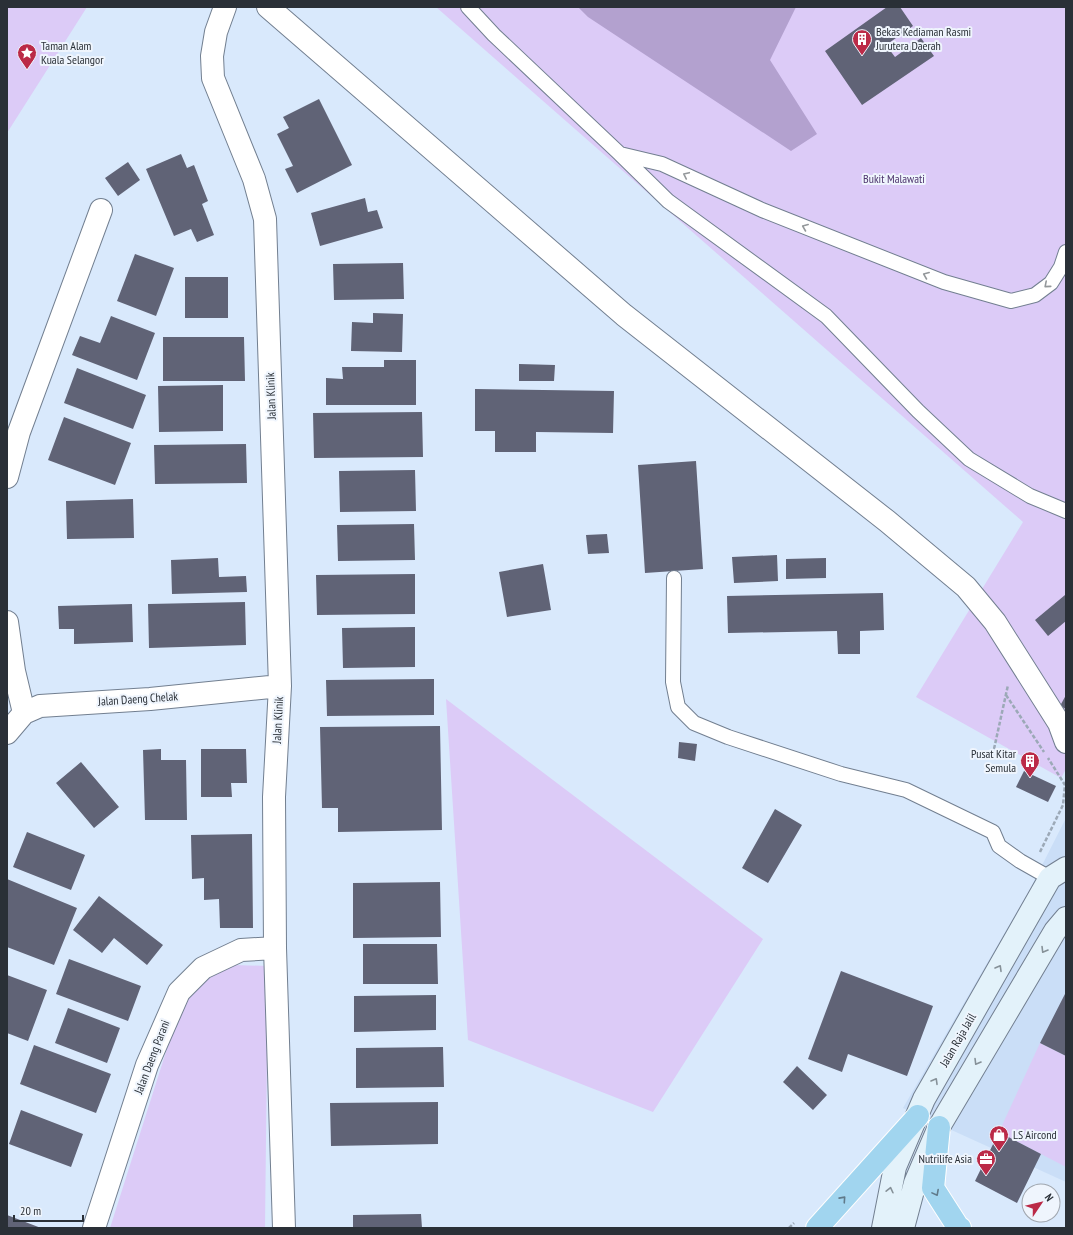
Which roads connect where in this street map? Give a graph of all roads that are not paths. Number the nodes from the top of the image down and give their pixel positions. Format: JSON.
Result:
{"nodes":[{"id":1,"x":225,"y":7,"type":"edge"},
{"id":2,"x":268,"y":7,"type":"edge"},
{"id":3,"x":468,"y":7,"type":"edge"},
{"id":4,"x":620,"y":154,"type":"junction"},
{"id":5,"x":101,"y":210,"type":"dead end"},
{"id":6,"x":1066,"y":252,"type":"edge"},
{"id":7,"x":7,"y":477,"type":"edge"},
{"id":8,"x":1066,"y":512,"type":"edge"},
{"id":9,"x":674,"y":578,"type":"dead end"},
{"id":10,"x":7,"y":622,"type":"edge"},
{"id":11,"x":280,"y":686,"type":"junction"},
{"id":12,"x":24,"y":713,"type":"junction"},
{"id":13,"x":7,"y":733,"type":"edge"},
{"id":14,"x":1066,"y":742,"type":"edge"},
{"id":15,"x":1049,"y":871,"type":"edge"},
{"id":16,"x":1066,"y":918,"type":"edge"},
{"id":17,"x":275,"y":948,"type":"junction"},
{"id":18,"x":918,"y":1116,"type":"junction"},
{"id":19,"x":939,"y":1127,"type":"junction"},
{"id":20,"x":94,"y":1228,"type":"edge"},
{"id":21,"x":284,"y":1228,"type":"edge"},
{"id":22,"x":817,"y":1228,"type":"edge"},
{"id":23,"x":883,"y":1228,"type":"edge"},
{"id":24,"x":903,"y":1228,"type":"edge"},
{"id":25,"x":960,"y":1228,"type":"edge"}],
"edges":[{"from":1,"to":11,"type":"street","name":"Jalan Klinik"},
{"from":2,"to":14,"type":"street"},
{"from":3,"to":4,"type":"lane"},
{"from":6,"to":4,"type":"lane","one_way":true},
{"from":4,"to":8,"type":"lane"},
{"from":5,"to":7,"type":"street"},
{"from":9,"to":15,"type":"lane"},
{"from":10,"to":12,"type":"street"},
{"from":11,"to":12,"type":"street","name":"Jalan Daeng Chelak"},
{"from":11,"to":17,"type":"street","name":"Jalan Klinik"},
{"from":12,"to":13,"type":"street","name":"Jalan Daeng Chelak"},
{"from":18,"to":15,"type":"street","name":"Jalan Raja Jalil","one_way":true},
{"from":16,"to":19,"type":"street","one_way":true},
{"from":17,"to":20,"type":"street","name":"Jalan Daeng Parani"},
{"from":17,"to":21,"type":"street","name":"Jalan Klinik"},
{"from":22,"to":18,"type":"highway","one_way":true},
{"from":23,"to":18,"type":"street","name":"Jalan Raja Jalil","one_way":true},
{"from":19,"to":24,"type":"street"},
{"from":19,"to":25,"type":"highway","one_way":true}]}
